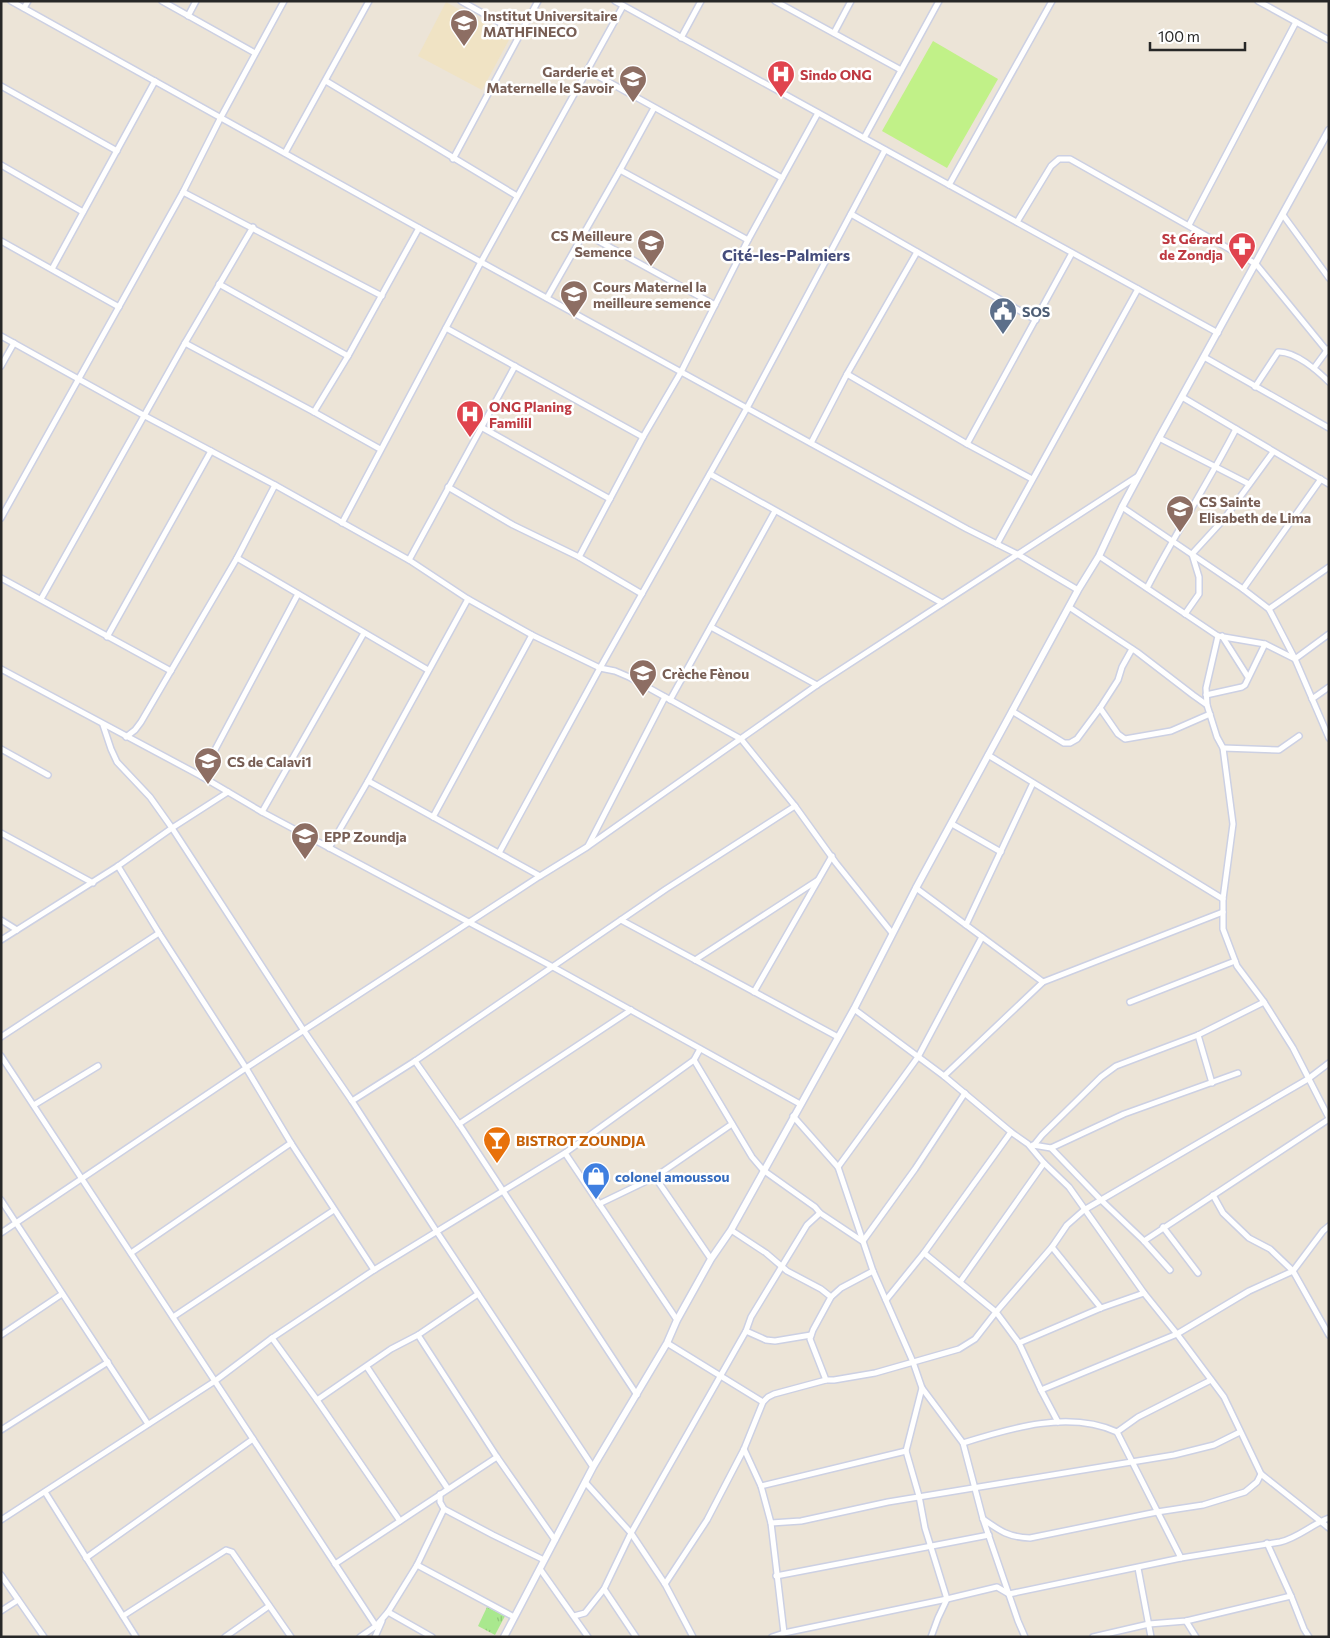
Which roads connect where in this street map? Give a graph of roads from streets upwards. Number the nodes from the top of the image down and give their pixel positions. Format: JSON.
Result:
{"nodes":[{"id":1,"x":11,"y":1,"type":"edge"},
{"id":2,"x":28,"y":1,"type":"edge"},
{"id":3,"x":162,"y":1,"type":"edge"},
{"id":4,"x":196,"y":1,"type":"edge"},
{"id":5,"x":284,"y":1,"type":"edge"},
{"id":6,"x":370,"y":1,"type":"edge"},
{"id":7,"x":461,"y":1,"type":"edge"},
{"id":8,"x":538,"y":1,"type":"edge"},
{"id":9,"x":615,"y":1,"type":"edge"},
{"id":10,"x":702,"y":1,"type":"edge"},
{"id":11,"x":775,"y":1,"type":"edge"},
{"id":12,"x":852,"y":1,"type":"edge"},
{"id":13,"x":940,"y":1,"type":"edge"},
{"id":14,"x":1052,"y":1,"type":"edge"},
{"id":15,"x":1258,"y":1,"type":"edge"},
{"id":16,"x":1268,"y":4,"type":"edge"},
{"id":17,"x":623,"y":6,"type":"junction"},
{"id":18,"x":24,"y":8,"type":"junction"},
{"id":19,"x":188,"y":16,"type":"junction"},
{"id":20,"x":1296,"y":22,"type":"junction"},
{"id":21,"x":834,"y":33,"type":"junction"},
{"id":22,"x":520,"y":34,"type":"junction"},
{"id":23,"x":681,"y":38,"type":"junction"},
{"id":24,"x":1329,"y":40,"type":"edge"},
{"id":25,"x":255,"y":53,"type":"junction"},
{"id":26,"x":587,"y":70,"type":"junction"},
{"id":27,"x":901,"y":70,"type":"junction"},
{"id":28,"x":155,"y":81,"type":"junction"},
{"id":29,"x":326,"y":81,"type":"junction"},
{"id":30,"x":1,"y":86,"type":"edge"},
{"id":31,"x":654,"y":108,"type":"junction"},
{"id":32,"x":818,"y":113,"type":"junction"},
{"id":33,"x":221,"y":117,"type":"junction"},
{"id":34,"x":1329,"y":130,"type":"edge"},
{"id":35,"x":864,"y":138,"type":"junction"},
{"id":36,"x":885,"y":150,"type":"junction"},
{"id":37,"x":117,"y":151,"type":"junction"},
{"id":38,"x":285,"y":153,"type":"junction"},
{"id":39,"x":453,"y":158,"type":"junction"},
{"id":40,"x":1,"y":166,"type":"edge"},
{"id":41,"x":620,"y":170,"type":"junction"},
{"id":42,"x":782,"y":178,"type":"junction"},
{"id":43,"x":949,"y":185,"type":"junction"},
{"id":44,"x":183,"y":192,"type":"junction"},
{"id":45,"x":517,"y":196,"type":"junction"},
{"id":46,"x":83,"y":212,"type":"junction"},
{"id":47,"x":851,"y":214,"type":"junction"},
{"id":48,"x":1283,"y":216,"type":"junction"},
{"id":49,"x":1017,"y":222,"type":"junction"},
{"id":50,"x":1189,"y":225,"type":"junction"},
{"id":51,"x":253,"y":227,"type":"junction"},
{"id":52,"x":419,"y":228,"type":"junction"},
{"id":53,"x":584,"y":233,"type":"junction"},
{"id":54,"x":748,"y":240,"type":"junction"},
{"id":55,"x":1,"y":241,"type":"edge"},
{"id":56,"x":917,"y":252,"type":"junction"},
{"id":57,"x":1072,"y":253,"type":"junction"},
{"id":58,"x":481,"y":262,"type":"junction"},
{"id":59,"x":1256,"y":264,"type":"junction"},
{"id":60,"x":52,"y":269,"type":"junction"},
{"id":61,"x":1329,"y":278,"type":"edge"},
{"id":62,"x":219,"y":284,"type":"junction"},
{"id":63,"x":1138,"y":289,"type":"junction"},
{"id":64,"x":382,"y":296,"type":"junction"},
{"id":65,"x":547,"y":298,"type":"junction"},
{"id":66,"x":715,"y":305,"type":"junction"},
{"id":67,"x":119,"y":307,"type":"junction"},
{"id":68,"x":1036,"y":320,"type":"junction"},
{"id":69,"x":446,"y":328,"type":"junction"},
{"id":70,"x":1218,"y":333,"type":"junction"},
{"id":71,"x":1,"y":336,"type":"edge"},
{"id":72,"x":14,"y":343,"type":"junction"},
{"id":73,"x":185,"y":343,"type":"junction"},
{"id":74,"x":1328,"y":350,"type":"edge"},
{"id":75,"x":348,"y":356,"type":"junction"},
{"id":76,"x":1204,"y":357,"type":"junction"},
{"id":77,"x":1,"y":366,"type":"edge"},
{"id":78,"x":515,"y":366,"type":"junction"},
{"id":79,"x":1314,"y":368,"type":"junction"},
{"id":80,"x":680,"y":372,"type":"junction"},
{"id":81,"x":847,"y":374,"type":"junction"},
{"id":82,"x":78,"y":378,"type":"junction"},
{"id":83,"x":1329,"y":382,"type":"edge"},
{"id":84,"x":1256,"y":387,"type":"junction"},
{"id":85,"x":1182,"y":397,"type":"junction"},
{"id":86,"x":747,"y":408,"type":"junction"},
{"id":87,"x":314,"y":412,"type":"junction"},
{"id":88,"x":145,"y":416,"type":"junction"},
{"id":89,"x":481,"y":427,"type":"junction"},
{"id":90,"x":1329,"y":428,"type":"edge"},
{"id":91,"x":1236,"y":429,"type":"junction"},
{"id":92,"x":643,"y":437,"type":"junction"},
{"id":93,"x":1159,"y":438,"type":"junction"},
{"id":94,"x":810,"y":443,"type":"junction"},
{"id":95,"x":967,"y":444,"type":"junction"},
{"id":96,"x":380,"y":449,"type":"junction"},
{"id":97,"x":211,"y":450,"type":"junction"},
{"id":98,"x":1273,"y":452,"type":"junction"},
{"id":99,"x":1216,"y":467,"type":"junction"},
{"id":100,"x":710,"y":474,"type":"junction"},
{"id":101,"x":1139,"y":475,"type":"junction"},
{"id":102,"x":1032,"y":479,"type":"junction"},
{"id":103,"x":1321,"y":479,"type":"junction"},
{"id":104,"x":1250,"y":484,"type":"junction"},
{"id":105,"x":1329,"y":484,"type":"edge"},
{"id":106,"x":275,"y":485,"type":"junction"},
{"id":107,"x":448,"y":487,"type":"junction"},
{"id":108,"x":610,"y":499,"type":"junction"},
{"id":109,"x":1122,"y":507,"type":"junction"},
{"id":110,"x":775,"y":511,"type":"junction"},
{"id":111,"x":1,"y":518,"type":"edge"},
{"id":112,"x":342,"y":523,"type":"junction"},
{"id":113,"x":1172,"y":541,"type":"junction"},
{"id":114,"x":997,"y":544,"type":"junction"},
{"id":115,"x":1017,"y":554,"type":"junction"},
{"id":116,"x":1192,"y":554,"type":"junction"},
{"id":117,"x":579,"y":556,"type":"junction"},
{"id":118,"x":1099,"y":556,"type":"junction"},
{"id":119,"x":237,"y":558,"type":"junction"},
{"id":120,"x":409,"y":560,"type":"junction"},
{"id":121,"x":1329,"y":567,"type":"edge"},
{"id":122,"x":1,"y":578,"type":"edge"},
{"id":123,"x":1147,"y":588,"type":"junction"},
{"id":124,"x":1243,"y":589,"type":"junction"},
{"id":125,"x":1078,"y":590,"type":"junction"},
{"id":126,"x":298,"y":594,"type":"junction"},
{"id":127,"x":642,"y":594,"type":"junction"},
{"id":128,"x":41,"y":599,"type":"junction"},
{"id":129,"x":468,"y":599,"type":"junction"},
{"id":130,"x":942,"y":603,"type":"junction"},
{"id":131,"x":1069,"y":607,"type":"junction"},
{"id":132,"x":1269,"y":609,"type":"junction"},
{"id":133,"x":1185,"y":614,"type":"junction"},
{"id":134,"x":711,"y":627,"type":"junction"},
{"id":135,"x":364,"y":633,"type":"junction"},
{"id":136,"x":1329,"y":634,"type":"edge"},
{"id":137,"x":532,"y":635,"type":"junction"},
{"id":138,"x":1220,"y":636,"type":"junction"},
{"id":139,"x":107,"y":637,"type":"junction"},
{"id":140,"x":1265,"y":644,"type":"junction"},
{"id":141,"x":1132,"y":649,"type":"junction"},
{"id":142,"x":1295,"y":659,"type":"junction"},
{"id":143,"x":600,"y":668,"type":"junction"},
{"id":144,"x":3,"y":670,"type":"edge"},
{"id":145,"x":428,"y":670,"type":"junction"},
{"id":146,"x":171,"y":671,"type":"junction"},
{"id":147,"x":1248,"y":677,"type":"junction"},
{"id":148,"x":1,"y":678,"type":"edge"},
{"id":149,"x":817,"y":685,"type":"junction"},
{"id":150,"x":1329,"y":687,"type":"edge"},
{"id":151,"x":1206,"y":695,"type":"junction"},
{"id":152,"x":668,"y":699,"type":"junction"},
{"id":153,"x":1312,"y":700,"type":"junction"},
{"id":154,"x":1207,"y":705,"type":"junction"},
{"id":155,"x":1100,"y":708,"type":"junction"},
{"id":156,"x":1012,"y":711,"type":"junction"},
{"id":157,"x":1210,"y":714,"type":"junction"},
{"id":158,"x":102,"y":724,"type":"junction"},
{"id":159,"x":1299,"y":736,"type":"dead end"},
{"id":160,"x":126,"y":737,"type":"junction"},
{"id":161,"x":1329,"y":738,"type":"edge"},
{"id":162,"x":741,"y":739,"type":"junction"},
{"id":163,"x":1223,"y":748,"type":"junction"},
{"id":164,"x":1,"y":749,"type":"edge"},
{"id":165,"x":988,"y":755,"type":"junction"},
{"id":166,"x":48,"y":775,"type":"dead end"},
{"id":167,"x":201,"y":776,"type":"junction"},
{"id":168,"x":368,"y":781,"type":"junction"},
{"id":169,"x":1033,"y":783,"type":"junction"},
{"id":170,"x":228,"y":792,"type":"junction"},
{"id":171,"x":795,"y":806,"type":"junction"},
{"id":172,"x":262,"y":812,"type":"junction"},
{"id":173,"x":433,"y":817,"type":"junction"},
{"id":174,"x":952,"y":824,"type":"junction"},
{"id":175,"x":172,"y":828,"type":"junction"},
{"id":176,"x":1,"y":833,"type":"edge"},
{"id":177,"x":587,"y":847,"type":"junction"},
{"id":178,"x":329,"y":848,"type":"junction"},
{"id":179,"x":1001,"y":852,"type":"junction"},
{"id":180,"x":499,"y":853,"type":"junction"},
{"id":181,"x":832,"y":856,"type":"junction"},
{"id":182,"x":118,"y":866,"type":"junction"},
{"id":183,"x":540,"y":876,"type":"junction"},
{"id":184,"x":820,"y":879,"type":"junction"},
{"id":185,"x":93,"y":883,"type":"junction"},
{"id":186,"x":916,"y":888,"type":"junction"},
{"id":187,"x":1222,"y":899,"type":"junction"},
{"id":188,"x":1223,"y":912,"type":"junction"},
{"id":189,"x":1,"y":920,"type":"edge"},
{"id":190,"x":621,"y":920,"type":"junction"},
{"id":191,"x":468,"y":923,"type":"junction"},
{"id":192,"x":966,"y":925,"type":"junction"},
{"id":193,"x":17,"y":930,"type":"junction"},
{"id":194,"x":159,"y":933,"type":"junction"},
{"id":195,"x":892,"y":933,"type":"junction"},
{"id":196,"x":982,"y":937,"type":"junction"},
{"id":197,"x":1,"y":940,"type":"edge"},
{"id":198,"x":695,"y":960,"type":"junction"},
{"id":199,"x":1235,"y":961,"type":"junction"},
{"id":200,"x":552,"y":967,"type":"junction"},
{"id":201,"x":1043,"y":982,"type":"junction"},
{"id":202,"x":754,"y":992,"type":"junction"},
{"id":203,"x":1130,"y":1002,"type":"dead end"},
{"id":204,"x":1264,"y":1002,"type":"junction"},
{"id":205,"x":854,"y":1009,"type":"junction"},
{"id":206,"x":631,"y":1010,"type":"junction"},
{"id":207,"x":304,"y":1031,"type":"junction"},
{"id":208,"x":1198,"y":1035,"type":"junction"},
{"id":209,"x":1,"y":1037,"type":"edge"},
{"id":210,"x":838,"y":1037,"type":"junction"},
{"id":211,"x":700,"y":1049,"type":"junction"},
{"id":212,"x":1,"y":1056,"type":"edge"},
{"id":213,"x":918,"y":1057,"type":"junction"},
{"id":214,"x":694,"y":1060,"type":"junction"},
{"id":215,"x":415,"y":1061,"type":"junction"},
{"id":216,"x":1329,"y":1063,"type":"edge"},
{"id":217,"x":98,"y":1066,"type":"dead end"},
{"id":218,"x":246,"y":1068,"type":"junction"},
{"id":219,"x":1238,"y":1073,"type":"dead end"},
{"id":220,"x":944,"y":1076,"type":"junction"},
{"id":221,"x":1308,"y":1079,"type":"junction"},
{"id":222,"x":1212,"y":1083,"type":"junction"},
{"id":223,"x":965,"y":1093,"type":"junction"},
{"id":224,"x":352,"y":1101,"type":"junction"},
{"id":225,"x":800,"y":1104,"type":"junction"},
{"id":226,"x":34,"y":1105,"type":"junction"},
{"id":227,"x":793,"y":1116,"type":"junction"},
{"id":228,"x":1329,"y":1119,"type":"edge"},
{"id":229,"x":459,"y":1124,"type":"junction"},
{"id":230,"x":732,"y":1124,"type":"junction"},
{"id":231,"x":1011,"y":1132,"type":"junction"},
{"id":232,"x":291,"y":1143,"type":"junction"},
{"id":233,"x":1028,"y":1144,"type":"junction"},
{"id":234,"x":1034,"y":1145,"type":"junction"},
{"id":235,"x":1051,"y":1148,"type":"junction"},
{"id":236,"x":566,"y":1153,"type":"junction"},
{"id":237,"x":1044,"y":1163,"type":"junction"},
{"id":238,"x":838,"y":1168,"type":"junction"},
{"id":239,"x":763,"y":1170,"type":"junction"},
{"id":240,"x":655,"y":1176,"type":"junction"},
{"id":241,"x":81,"y":1178,"type":"junction"},
{"id":242,"x":503,"y":1192,"type":"junction"},
{"id":243,"x":1213,"y":1195,"type":"junction"},
{"id":244,"x":1,"y":1200,"type":"edge"},
{"id":245,"x":1101,"y":1200,"type":"junction"},
{"id":246,"x":600,"y":1204,"type":"junction"},
{"id":247,"x":334,"y":1210,"type":"junction"},
{"id":248,"x":1084,"y":1210,"type":"junction"},
{"id":249,"x":820,"y":1213,"type":"junction"},
{"id":250,"x":17,"y":1223,"type":"junction"},
{"id":251,"x":1329,"y":1226,"type":"edge"},
{"id":252,"x":1163,"y":1227,"type":"junction"},
{"id":253,"x":731,"y":1230,"type":"junction"},
{"id":254,"x":1323,"y":1231,"type":"junction"},
{"id":255,"x":437,"y":1232,"type":"junction"},
{"id":256,"x":1,"y":1233,"type":"edge"},
{"id":257,"x":1329,"y":1234,"type":"edge"},
{"id":258,"x":863,"y":1241,"type":"junction"},
{"id":259,"x":1144,"y":1241,"type":"junction"},
{"id":260,"x":1052,"y":1247,"type":"junction"},
{"id":261,"x":131,"y":1253,"type":"junction"},
{"id":262,"x":924,"y":1253,"type":"junction"},
{"id":263,"x":711,"y":1259,"type":"junction"},
{"id":264,"x":781,"y":1266,"type":"junction"},
{"id":265,"x":374,"y":1270,"type":"junction"},
{"id":266,"x":1170,"y":1270,"type":"dead end"},
{"id":267,"x":873,"y":1271,"type":"junction"},
{"id":268,"x":1293,"y":1271,"type":"junction"},
{"id":269,"x":1198,"y":1274,"type":"dead end"},
{"id":270,"x":960,"y":1282,"type":"junction"},
{"id":271,"x":1144,"y":1293,"type":"junction"},
{"id":272,"x":62,"y":1294,"type":"junction"},
{"id":273,"x":478,"y":1294,"type":"junction"},
{"id":274,"x":831,"y":1296,"type":"junction"},
{"id":275,"x":886,"y":1300,"type":"junction"},
{"id":276,"x":1101,"y":1308,"type":"junction"},
{"id":277,"x":996,"y":1312,"type":"junction"},
{"id":278,"x":173,"y":1317,"type":"junction"},
{"id":279,"x":677,"y":1320,"type":"junction"},
{"id":280,"x":746,"y":1331,"type":"junction"},
{"id":281,"x":1177,"y":1334,"type":"junction"},
{"id":282,"x":1,"y":1335,"type":"edge"},
{"id":283,"x":418,"y":1335,"type":"junction"},
{"id":284,"x":811,"y":1335,"type":"junction"},
{"id":285,"x":1329,"y":1335,"type":"edge"},
{"id":286,"x":272,"y":1338,"type":"junction"},
{"id":287,"x":667,"y":1343,"type":"junction"},
{"id":288,"x":1019,"y":1343,"type":"junction"},
{"id":289,"x":108,"y":1362,"type":"junction"},
{"id":290,"x":913,"y":1362,"type":"junction"},
{"id":291,"x":367,"y":1367,"type":"junction"},
{"id":292,"x":721,"y":1376,"type":"junction"},
{"id":293,"x":826,"y":1380,"type":"junction"},
{"id":294,"x":1211,"y":1380,"type":"junction"},
{"id":295,"x":215,"y":1381,"type":"junction"},
{"id":296,"x":922,"y":1388,"type":"junction"},
{"id":297,"x":1041,"y":1390,"type":"junction"},
{"id":298,"x":637,"y":1395,"type":"junction"},
{"id":299,"x":317,"y":1400,"type":"junction"},
{"id":300,"x":763,"y":1402,"type":"junction"},
{"id":301,"x":1058,"y":1422,"type":"junction"},
{"id":302,"x":148,"y":1424,"type":"junction"},
{"id":303,"x":1,"y":1430,"type":"edge"},
{"id":304,"x":1117,"y":1432,"type":"junction"},
{"id":305,"x":1240,"y":1432,"type":"junction"},
{"id":306,"x":253,"y":1439,"type":"junction"},
{"id":307,"x":963,"y":1444,"type":"junction"},
{"id":308,"x":744,"y":1449,"type":"junction"},
{"id":309,"x":906,"y":1451,"type":"junction"},
{"id":310,"x":497,"y":1457,"type":"junction"},
{"id":311,"x":1132,"y":1461,"type":"junction"},
{"id":312,"x":593,"y":1467,"type":"junction"},
{"id":313,"x":1261,"y":1474,"type":"junction"},
{"id":314,"x":585,"y":1482,"type":"junction"},
{"id":315,"x":762,"y":1486,"type":"junction"},
{"id":316,"x":974,"y":1487,"type":"junction"},
{"id":317,"x":448,"y":1489,"type":"junction"},
{"id":318,"x":44,"y":1492,"type":"junction"},
{"id":319,"x":440,"y":1494,"type":"junction"},
{"id":320,"x":919,"y":1496,"type":"junction"},
{"id":321,"x":444,"y":1509,"type":"junction"},
{"id":322,"x":1156,"y":1512,"type":"junction"},
{"id":323,"x":1329,"y":1518,"type":"edge"},
{"id":324,"x":983,"y":1519,"type":"junction"},
{"id":325,"x":1,"y":1520,"type":"edge"},
{"id":326,"x":1320,"y":1521,"type":"junction"},
{"id":327,"x":400,"y":1522,"type":"junction"},
{"id":328,"x":771,"y":1523,"type":"junction"},
{"id":329,"x":1329,"y":1528,"type":"edge"},
{"id":330,"x":631,"y":1533,"type":"junction"},
{"id":331,"x":989,"y":1535,"type":"junction"},
{"id":332,"x":555,"y":1540,"type":"junction"},
{"id":333,"x":1267,"y":1544,"type":"junction"},
{"id":334,"x":931,"y":1546,"type":"junction"},
{"id":335,"x":86,"y":1558,"type":"junction"},
{"id":336,"x":1181,"y":1558,"type":"junction"},
{"id":337,"x":544,"y":1560,"type":"junction"},
{"id":338,"x":336,"y":1564,"type":"junction"},
{"id":339,"x":417,"y":1564,"type":"junction"},
{"id":340,"x":1138,"y":1568,"type":"junction"},
{"id":341,"x":540,"y":1569,"type":"junction"},
{"id":342,"x":1,"y":1575,"type":"edge"},
{"id":343,"x":776,"y":1576,"type":"junction"},
{"id":344,"x":665,"y":1584,"type":"junction"},
{"id":345,"x":604,"y":1589,"type":"junction"},
{"id":346,"x":1009,"y":1594,"type":"junction"},
{"id":347,"x":1291,"y":1596,"type":"junction"},
{"id":348,"x":18,"y":1600,"type":"junction"},
{"id":349,"x":947,"y":1600,"type":"junction"},
{"id":350,"x":269,"y":1606,"type":"junction"},
{"id":351,"x":1,"y":1611,"type":"edge"},
{"id":352,"x":388,"y":1612,"type":"junction"},
{"id":353,"x":123,"y":1616,"type":"junction"},
{"id":354,"x":574,"y":1616,"type":"junction"},
{"id":355,"x":514,"y":1617,"type":"junction"},
{"id":356,"x":383,"y":1619,"type":"junction"},
{"id":357,"x":1186,"y":1621,"type":"junction"},
{"id":358,"x":1149,"y":1624,"type":"junction"},
{"id":359,"x":376,"y":1626,"type":"junction"},
{"id":360,"x":1304,"y":1629,"type":"junction"},
{"id":361,"x":784,"y":1633,"type":"junction"},
{"id":362,"x":44,"y":1637,"type":"edge"},
{"id":363,"x":136,"y":1637,"type":"edge"},
{"id":364,"x":225,"y":1637,"type":"edge"},
{"id":365,"x":291,"y":1637,"type":"edge"},
{"id":366,"x":360,"y":1637,"type":"edge"},
{"id":367,"x":375,"y":1637,"type":"edge"},
{"id":368,"x":432,"y":1637,"type":"edge"},
{"id":369,"x":504,"y":1637,"type":"edge"},
{"id":370,"x":588,"y":1637,"type":"edge"},
{"id":371,"x":636,"y":1637,"type":"edge"},
{"id":372,"x":693,"y":1637,"type":"edge"},
{"id":373,"x":772,"y":1637,"type":"edge"},
{"id":374,"x":931,"y":1637,"type":"edge"},
{"id":375,"x":1025,"y":1637,"type":"edge"},
{"id":376,"x":1093,"y":1637,"type":"edge"},
{"id":377,"x":1151,"y":1637,"type":"edge"},
{"id":378,"x":1196,"y":1637,"type":"edge"},
{"id":379,"x":1304,"y":1637,"type":"edge"},
{"id":380,"x":1309,"y":1637,"type":"edge"}],
"edges":[{"from":1,"to":18,"type":"street"},
{"from":2,"to":18,"type":"street"},
{"from":3,"to":19,"type":"street"},
{"from":4,"to":19,"type":"street"},
{"from":5,"to":25,"type":"street"},
{"from":6,"to":29,"type":"street"},
{"from":7,"to":22,"type":"street"},
{"from":8,"to":22,"type":"street"},
{"from":9,"to":17,"type":"street"},
{"from":10,"to":23,"type":"street"},
{"from":11,"to":21,"type":"street"},
{"from":12,"to":21,"type":"street"},
{"from":13,"to":27,"type":"street"},
{"from":14,"to":43,"type":"street"},
{"from":15,"to":16,"type":"street"},
{"from":16,"to":20,"type":"street"},
{"from":17,"to":23,"type":"street"},
{"from":17,"to":26,"type":"street"},
{"from":18,"to":28,"type":"street"},
{"from":19,"to":25,"type":"street"},
{"from":20,"to":24,"type":"street"},
{"from":20,"to":50,"type":"street"},
{"from":21,"to":27,"type":"street"},
{"from":22,"to":39,"type":"street"},
{"from":23,"to":32,"type":"street"},
{"from":25,"to":33,"type":"street"},
{"from":26,"to":31,"type":"street"},
{"from":26,"to":45,"type":"street"},
{"from":27,"to":35,"type":"street"},
{"from":28,"to":33,"type":"street"},
{"from":28,"to":37,"type":"street"},
{"from":29,"to":38,"type":"street"},
{"from":29,"to":39,"type":"street"},
{"from":30,"to":37,"type":"street"},
{"from":31,"to":41,"type":"street"},
{"from":31,"to":42,"type":"street"},
{"from":32,"to":35,"type":"street"},
{"from":32,"to":42,"type":"street"},
{"from":33,"to":38,"type":"street"},
{"from":33,"to":44,"type":"street"},
{"from":34,"to":48,"type":"street"},
{"from":35,"to":36,"type":"street"},
{"from":36,"to":43,"type":"street"},
{"from":36,"to":47,"type":"street"},
{"from":37,"to":46,"type":"street"},
{"from":38,"to":52,"type":"street"},
{"from":39,"to":45,"type":"street"},
{"from":40,"to":46,"type":"street"},
{"from":41,"to":53,"type":"street"},
{"from":41,"to":54,"type":"street"},
{"from":42,"to":54,"type":"street"},
{"from":43,"to":49,"type":"street"},
{"from":44,"to":51,"type":"street"},
{"from":44,"to":67,"type":"street"},
{"from":45,"to":58,"type":"street"},
{"from":46,"to":60,"type":"street"},
{"from":47,"to":56,"type":"street"},
{"from":47,"to":86,"type":"street"},
{"from":48,"to":59,"type":"street"},
{"from":48,"to":61,"type":"street"},
{"from":49,"to":50,"type":"street"},
{"from":49,"to":57,"type":"street"},
{"from":50,"to":59,"type":"street"},
{"from":51,"to":62,"type":"street"},
{"from":51,"to":64,"type":"street"},
{"from":52,"to":58,"type":"street"},
{"from":52,"to":64,"type":"street"},
{"from":53,"to":65,"type":"street"},
{"from":53,"to":66,"type":"street"},
{"from":54,"to":66,"type":"street"},
{"from":55,"to":60,"type":"street"},
{"from":56,"to":68,"type":"street"},
{"from":56,"to":81,"type":"street"},
{"from":57,"to":63,"type":"street"},
{"from":57,"to":68,"type":"street"},
{"from":58,"to":65,"type":"street"},
{"from":58,"to":69,"type":"street"},
{"from":59,"to":70,"type":"street"},
{"from":59,"to":74,"type":"street"},
{"from":60,"to":67,"type":"street"},
{"from":62,"to":73,"type":"street"},
{"from":62,"to":75,"type":"street"},
{"from":63,"to":70,"type":"street"},
{"from":63,"to":102,"type":"street"},
{"from":64,"to":75,"type":"street"},
{"from":65,"to":80,"type":"street"},
{"from":66,"to":80,"type":"street"},
{"from":67,"to":82,"type":"street"},
{"from":68,"to":95,"type":"street"},
{"from":69,"to":78,"type":"street"},
{"from":69,"to":96,"type":"street"},
{"from":70,"to":76,"type":"street"},
{"from":71,"to":72,"type":"street"},
{"from":72,"to":77,"type":"street"},
{"from":72,"to":82,"type":"street"},
{"from":73,"to":87,"type":"street"},
{"from":73,"to":88,"type":"street"},
{"from":74,"to":79,"type":"street"},
{"from":75,"to":87,"type":"street"},
{"from":76,"to":84,"type":"street"},
{"from":76,"to":85,"type":"street"},
{"from":78,"to":89,"type":"street"},
{"from":78,"to":92,"type":"street"},
{"from":79,"to":83,"type":"street"},
{"from":79,"to":84,"type":"street"},
{"from":80,"to":86,"type":"street"},
{"from":80,"to":92,"type":"street"},
{"from":81,"to":94,"type":"street"},
{"from":81,"to":95,"type":"street"},
{"from":82,"to":88,"type":"street"},
{"from":82,"to":111,"type":"street"},
{"from":84,"to":90,"type":"street"},
{"from":85,"to":91,"type":"street"},
{"from":85,"to":93,"type":"street"},
{"from":86,"to":94,"type":"street"},
{"from":86,"to":100,"type":"street"},
{"from":87,"to":96,"type":"street"},
{"from":88,"to":97,"type":"street"},
{"from":88,"to":128,"type":"street"},
{"from":89,"to":107,"type":"street"},
{"from":89,"to":108,"type":"street"},
{"from":91,"to":98,"type":"street"},
{"from":91,"to":99,"type":"street"},
{"from":92,"to":108,"type":"street"},
{"from":93,"to":99,"type":"street"},
{"from":93,"to":101,"type":"street"},
{"from":94,"to":114,"type":"street"},
{"from":95,"to":102,"type":"street"},
{"from":96,"to":112,"type":"street"},
{"from":97,"to":106,"type":"street"},
{"from":97,"to":139,"type":"street"},
{"from":98,"to":103,"type":"street"},
{"from":98,"to":104,"type":"street"},
{"from":99,"to":104,"type":"street"},
{"from":99,"to":113,"type":"street"},
{"from":100,"to":110,"type":"street"},
{"from":100,"to":127,"type":"street"},
{"from":101,"to":109,"type":"street"},
{"from":101,"to":115,"type":"street"},
{"from":102,"to":114,"type":"street"},
{"from":103,"to":105,"type":"street"},
{"from":103,"to":124,"type":"street"},
{"from":104,"to":116,"type":"street"},
{"from":106,"to":112,"type":"street"},
{"from":106,"to":119,"type":"street"},
{"from":107,"to":117,"type":"street"},
{"from":107,"to":120,"type":"street"},
{"from":108,"to":117,"type":"street"},
{"from":109,"to":113,"type":"street"},
{"from":109,"to":118,"type":"street"},
{"from":110,"to":130,"type":"street"},
{"from":110,"to":134,"type":"street"},
{"from":112,"to":120,"type":"street"},
{"from":113,"to":116,"type":"street"},
{"from":113,"to":123,"type":"street"},
{"from":114,"to":115,"type":"street"},
{"from":115,"to":125,"type":"street"},
{"from":115,"to":130,"type":"street"},
{"from":116,"to":124,"type":"street"},
{"from":116,"to":133,"type":"street"},
{"from":117,"to":127,"type":"street"},
{"from":118,"to":123,"type":"street"},
{"from":118,"to":125,"type":"street"},
{"from":119,"to":126,"type":"street"},
{"from":119,"to":146,"type":"street"},
{"from":120,"to":129,"type":"street"},
{"from":121,"to":132,"type":"street"},
{"from":122,"to":128,"type":"street"},
{"from":123,"to":133,"type":"street"},
{"from":124,"to":132,"type":"street"},
{"from":125,"to":131,"type":"street"},
{"from":126,"to":135,"type":"street"},
{"from":126,"to":167,"type":"street"},
{"from":127,"to":143,"type":"street"},
{"from":128,"to":139,"type":"street"},
{"from":129,"to":137,"type":"street"},
{"from":129,"to":145,"type":"street"},
{"from":130,"to":149,"type":"street"},
{"from":131,"to":141,"type":"street"},
{"from":131,"to":156,"type":"street"},
{"from":132,"to":142,"type":"street"},
{"from":133,"to":138,"type":"street"},
{"from":134,"to":149,"type":"street"},
{"from":134,"to":152,"type":"street"},
{"from":135,"to":145,"type":"street"},
{"from":135,"to":172,"type":"street"},
{"from":136,"to":142,"type":"street"},
{"from":137,"to":143,"type":"street"},
{"from":137,"to":173,"type":"street"},
{"from":138,"to":140,"type":"street"},
{"from":138,"to":147,"type":"street"},
{"from":138,"to":151,"type":"street"},
{"from":139,"to":146,"type":"street"},
{"from":140,"to":142,"type":"street"},
{"from":140,"to":147,"type":"street"},
{"from":141,"to":154,"type":"street"},
{"from":141,"to":155,"type":"street"},
{"from":142,"to":153,"type":"street"},
{"from":143,"to":152,"type":"street"},
{"from":143,"to":180,"type":"street"},
{"from":144,"to":148,"type":"street"},
{"from":144,"to":158,"type":"street"},
{"from":145,"to":168,"type":"street"},
{"from":146,"to":160,"type":"street"},
{"from":147,"to":151,"type":"street"},
{"from":149,"to":162,"type":"street"},
{"from":150,"to":153,"type":"street"},
{"from":151,"to":154,"type":"street"},
{"from":152,"to":162,"type":"street"},
{"from":152,"to":177,"type":"street"},
{"from":153,"to":161,"type":"street"},
{"from":154,"to":157,"type":"street"},
{"from":155,"to":156,"type":"street"},
{"from":155,"to":157,"type":"street"},
{"from":156,"to":165,"type":"street"},
{"from":157,"to":163,"type":"street"},
{"from":158,"to":160,"type":"street"},
{"from":158,"to":175,"type":"street"},
{"from":159,"to":163,"type":"street"},
{"from":160,"to":167,"type":"street"},
{"from":162,"to":171,"type":"street"},
{"from":162,"to":177,"type":"street"},
{"from":163,"to":187,"type":"street"},
{"from":164,"to":166,"type":"street"},
{"from":165,"to":169,"type":"street"},
{"from":165,"to":174,"type":"street"},
{"from":167,"to":170,"type":"street"},
{"from":168,"to":173,"type":"street"},
{"from":168,"to":178,"type":"street"},
{"from":169,"to":179,"type":"street"},
{"from":169,"to":187,"type":"street"},
{"from":170,"to":172,"type":"street"},
{"from":170,"to":175,"type":"street"},
{"from":171,"to":181,"type":"street"},
{"from":171,"to":190,"type":"street"},
{"from":172,"to":178,"type":"street"},
{"from":173,"to":180,"type":"street"},
{"from":174,"to":179,"type":"street"},
{"from":174,"to":186,"type":"street"},
{"from":175,"to":182,"type":"street"},
{"from":175,"to":207,"type":"street"},
{"from":176,"to":185,"type":"street"},
{"from":177,"to":183,"type":"street"},
{"from":178,"to":191,"type":"street"},
{"from":179,"to":192,"type":"street"},
{"from":180,"to":183,"type":"street"},
{"from":181,"to":184,"type":"street"},
{"from":181,"to":195,"type":"street"},
{"from":182,"to":185,"type":"street"},
{"from":182,"to":194,"type":"street"},
{"from":183,"to":191,"type":"street"},
{"from":184,"to":198,"type":"street"},
{"from":184,"to":202,"type":"street"},
{"from":185,"to":193,"type":"street"},
{"from":186,"to":192,"type":"street"},
{"from":186,"to":195,"type":"street"},
{"from":187,"to":188,"type":"street"},
{"from":188,"to":199,"type":"street"},
{"from":188,"to":201,"type":"street"},
{"from":189,"to":193,"type":"street"},
{"from":190,"to":198,"type":"street"},
{"from":190,"to":200,"type":"street"},
{"from":191,"to":200,"type":"street"},
{"from":191,"to":207,"type":"street"},
{"from":192,"to":196,"type":"street"},
{"from":193,"to":197,"type":"street"},
{"from":194,"to":209,"type":"street"},
{"from":194,"to":218,"type":"street"},
{"from":195,"to":205,"type":"street"},
{"from":196,"to":201,"type":"street"},
{"from":196,"to":213,"type":"street"},
{"from":198,"to":202,"type":"street"},
{"from":199,"to":203,"type":"street"},
{"from":199,"to":204,"type":"street"},
{"from":200,"to":206,"type":"street"},
{"from":200,"to":215,"type":"street"},
{"from":201,"to":220,"type":"street"},
{"from":202,"to":210,"type":"street"},
{"from":204,"to":208,"type":"street"},
{"from":204,"to":221,"type":"street"},
{"from":205,"to":210,"type":"street"},
{"from":205,"to":213,"type":"street"},
{"from":206,"to":211,"type":"street"},
{"from":206,"to":229,"type":"street"},
{"from":207,"to":218,"type":"street"},
{"from":207,"to":224,"type":"street"},
{"from":208,"to":222,"type":"street"},
{"from":208,"to":234,"type":"street"},
{"from":210,"to":225,"type":"street"},
{"from":211,"to":214,"type":"street"},
{"from":211,"to":225,"type":"street"},
{"from":212,"to":226,"type":"street"},
{"from":213,"to":220,"type":"street"},
{"from":213,"to":238,"type":"street"},
{"from":214,"to":230,"type":"street"},
{"from":214,"to":236,"type":"street"},
{"from":215,"to":224,"type":"street"},
{"from":215,"to":229,"type":"street"},
{"from":216,"to":221,"type":"street"},
{"from":217,"to":226,"type":"street"},
{"from":218,"to":232,"type":"street"},
{"from":218,"to":241,"type":"street"},
{"from":219,"to":222,"type":"street"},
{"from":220,"to":223,"type":"street"},
{"from":221,"to":228,"type":"street"},
{"from":221,"to":245,"type":"street"},
{"from":222,"to":235,"type":"street"},
{"from":223,"to":231,"type":"street"},
{"from":223,"to":258,"type":"street"},
{"from":224,"to":255,"type":"street"},
{"from":225,"to":227,"type":"street"},
{"from":226,"to":241,"type":"street"},
{"from":227,"to":238,"type":"street"},
{"from":227,"to":239,"type":"street"},
{"from":228,"to":243,"type":"street"},
{"from":229,"to":242,"type":"street"},
{"from":230,"to":239,"type":"street"},
{"from":230,"to":240,"type":"street"},
{"from":231,"to":233,"type":"street"},
{"from":231,"to":262,"type":"street"},
{"from":232,"to":247,"type":"street"},
{"from":232,"to":261,"type":"street"},
{"from":233,"to":234,"type":"street"},
{"from":233,"to":237,"type":"street"},
{"from":234,"to":235,"type":"street"},
{"from":235,"to":245,"type":"street"},
{"from":236,"to":242,"type":"street"},
{"from":236,"to":246,"type":"street"},
{"from":237,"to":248,"type":"street"},
{"from":237,"to":270,"type":"street"},
{"from":238,"to":258,"type":"street"},
{"from":239,"to":249,"type":"street"},
{"from":239,"to":253,"type":"street"},
{"from":240,"to":246,"type":"street"},
{"from":240,"to":263,"type":"street"},
{"from":241,"to":250,"type":"street"},
{"from":241,"to":261,"type":"street"},
{"from":242,"to":255,"type":"street"},
{"from":242,"to":298,"type":"street"},
{"from":243,"to":252,"type":"street"},
{"from":243,"to":268,"type":"street"},
{"from":244,"to":250,"type":"street"},
{"from":245,"to":248,"type":"street"},
{"from":245,"to":259,"type":"street"},
{"from":246,"to":279,"type":"street"},
{"from":247,"to":265,"type":"street"},
{"from":247,"to":278,"type":"street"},
{"from":248,"to":260,"type":"street"},
{"from":248,"to":271,"type":"street"},
{"from":249,"to":258,"type":"street"},
{"from":249,"to":264,"type":"street"},
{"from":250,"to":256,"type":"street"},
{"from":250,"to":272,"type":"street"},
{"from":251,"to":254,"type":"street"},
{"from":252,"to":259,"type":"street"},
{"from":252,"to":269,"type":"street"},
{"from":253,"to":263,"type":"street"},
{"from":253,"to":264,"type":"street"},
{"from":254,"to":257,"type":"street"},
{"from":254,"to":268,"type":"street"},
{"from":255,"to":265,"type":"street"},
{"from":255,"to":273,"type":"street"},
{"from":258,"to":267,"type":"street"},
{"from":259,"to":266,"type":"street"},
{"from":260,"to":276,"type":"street"},
{"from":260,"to":277,"type":"street"},
{"from":261,"to":278,"type":"street"},
{"from":262,"to":270,"type":"street"},
{"from":262,"to":275,"type":"street"},
{"from":263,"to":279,"type":"street"},
{"from":264,"to":274,"type":"street"},
{"from":264,"to":280,"type":"street"},
{"from":265,"to":286,"type":"street"},
{"from":267,"to":274,"type":"street"},
{"from":267,"to":275,"type":"street"},
{"from":268,"to":281,"type":"street"},
{"from":268,"to":285,"type":"street"},
{"from":270,"to":277,"type":"street"},
{"from":271,"to":276,"type":"street"},
{"from":271,"to":281,"type":"street"},
{"from":272,"to":282,"type":"street"},
{"from":272,"to":289,"type":"street"},
{"from":273,"to":283,"type":"street"},
{"from":273,"to":312,"type":"street"},
{"from":274,"to":284,"type":"street"},
{"from":275,"to":290,"type":"street"},
{"from":276,"to":288,"type":"street"},
{"from":277,"to":288,"type":"street"},
{"from":277,"to":290,"type":"street"},
{"from":278,"to":295,"type":"street"},
{"from":279,"to":287,"type":"street"},
{"from":280,"to":284,"type":"street"},
{"from":280,"to":292,"type":"street"},
{"from":281,"to":294,"type":"street"},
{"from":281,"to":297,"type":"street"},
{"from":283,"to":291,"type":"street"},
{"from":283,"to":310,"type":"street"},
{"from":284,"to":293,"type":"street"},
{"from":286,"to":295,"type":"street"},
{"from":286,"to":299,"type":"street"},
{"from":287,"to":292,"type":"street"},
{"from":287,"to":298,"type":"street"},
{"from":288,"to":297,"type":"street"},
{"from":289,"to":302,"type":"street"},
{"from":289,"to":303,"type":"street"},
{"from":290,"to":293,"type":"street"},
{"from":290,"to":296,"type":"street"},
{"from":291,"to":299,"type":"street"},
{"from":291,"to":317,"type":"street"},
{"from":292,"to":300,"type":"street"},
{"from":292,"to":330,"type":"street"},
{"from":293,"to":300,"type":"street"},
{"from":294,"to":304,"type":"street"},
{"from":294,"to":305,"type":"street"},
{"from":295,"to":302,"type":"street"},
{"from":295,"to":306,"type":"street"},
{"from":296,"to":307,"type":"street"},
{"from":296,"to":309,"type":"street"},
{"from":297,"to":301,"type":"street"},
{"from":298,"to":312,"type":"street"},
{"from":299,"to":327,"type":"street"},
{"from":300,"to":308,"type":"street"},
{"from":301,"to":304,"type":"street"},
{"from":301,"to":307,"type":"street"},
{"from":302,"to":318,"type":"street"},
{"from":304,"to":311,"type":"street"},
{"from":305,"to":311,"type":"street"},
{"from":305,"to":313,"type":"street"},
{"from":306,"to":335,"type":"street"},
{"from":306,"to":338,"type":"street"},
{"from":307,"to":316,"type":"street"},
{"from":308,"to":315,"type":"street"},
{"from":308,"to":344,"type":"street"},
{"from":309,"to":315,"type":"street"},
{"from":309,"to":320,"type":"street"},
{"from":310,"to":317,"type":"street"},
{"from":310,"to":332,"type":"street"},
{"from":311,"to":316,"type":"street"},
{"from":311,"to":322,"type":"street"},
{"from":312,"to":314,"type":"street"},
{"from":313,"to":322,"type":"street"},
{"from":313,"to":326,"type":"street"},
{"from":314,"to":330,"type":"street"},
{"from":314,"to":332,"type":"street"},
{"from":315,"to":328,"type":"street"},
{"from":316,"to":320,"type":"street"},
{"from":316,"to":324,"type":"street"},
{"from":317,"to":319,"type":"street"},
{"from":318,"to":325,"type":"street"},
{"from":318,"to":335,"type":"street"},
{"from":319,"to":321,"type":"street"},
{"from":319,"to":327,"type":"street"},
{"from":320,"to":328,"type":"street"},
{"from":320,"to":334,"type":"street"},
{"from":321,"to":337,"type":"street"},
{"from":321,"to":339,"type":"street"},
{"from":322,"to":324,"type":"street"},
{"from":322,"to":336,"type":"street"},
{"from":323,"to":326,"type":"street"},
{"from":324,"to":331,"type":"street"},
{"from":326,"to":329,"type":"street"},
{"from":326,"to":333,"type":"street"},
{"from":327,"to":338,"type":"street"},
{"from":328,"to":343,"type":"street"},
{"from":330,"to":344,"type":"street"},
{"from":330,"to":345,"type":"street"},
{"from":331,"to":334,"type":"street"},
{"from":331,"to":346,"type":"street"},
{"from":332,"to":337,"type":"street"},
{"from":333,"to":336,"type":"street"},
{"from":333,"to":347,"type":"street"},
{"from":334,"to":343,"type":"street"},
{"from":334,"to":349,"type":"street"},
{"from":335,"to":353,"type":"street"},
{"from":336,"to":340,"type":"street"},
{"from":337,"to":341,"type":"street"},
{"from":338,"to":359,"type":"street"},
{"from":339,"to":352,"type":"street"},
{"from":339,"to":355,"type":"street"},
{"from":340,"to":346,"type":"street"},
{"from":340,"to":358,"type":"street"},
{"from":341,"to":354,"type":"street"},
{"from":341,"to":355,"type":"street"},
{"from":342,"to":348,"type":"street"},
{"from":343,"to":361,"type":"street"},
{"from":344,"to":372,"type":"street"},
{"from":345,"to":354,"type":"street"},
{"from":345,"to":371,"type":"street"},
{"from":346,"to":349,"type":"street"},
{"from":346,"to":375,"type":"street"},
{"from":347,"to":357,"type":"street"},
{"from":347,"to":360,"type":"street"},
{"from":348,"to":351,"type":"street"},
{"from":348,"to":362,"type":"street"},
{"from":349,"to":361,"type":"street"},
{"from":349,"to":374,"type":"street"},
{"from":350,"to":353,"type":"street"},
{"from":350,"to":364,"type":"street"},
{"from":350,"to":365,"type":"street"},
{"from":352,"to":356,"type":"street"},
{"from":352,"to":368,"type":"street"},
{"from":353,"to":363,"type":"street"},
{"from":354,"to":370,"type":"street"},
{"from":355,"to":369,"type":"street"},
{"from":356,"to":359,"type":"street"},
{"from":356,"to":367,"type":"street"},
{"from":357,"to":358,"type":"street"},
{"from":357,"to":378,"type":"street"},
{"from":358,"to":376,"type":"street"},
{"from":358,"to":377,"type":"street"},
{"from":359,"to":366,"type":"street"},
{"from":360,"to":379,"type":"street"},
{"from":360,"to":380,"type":"street"},
{"from":361,"to":373,"type":"street"}]}
